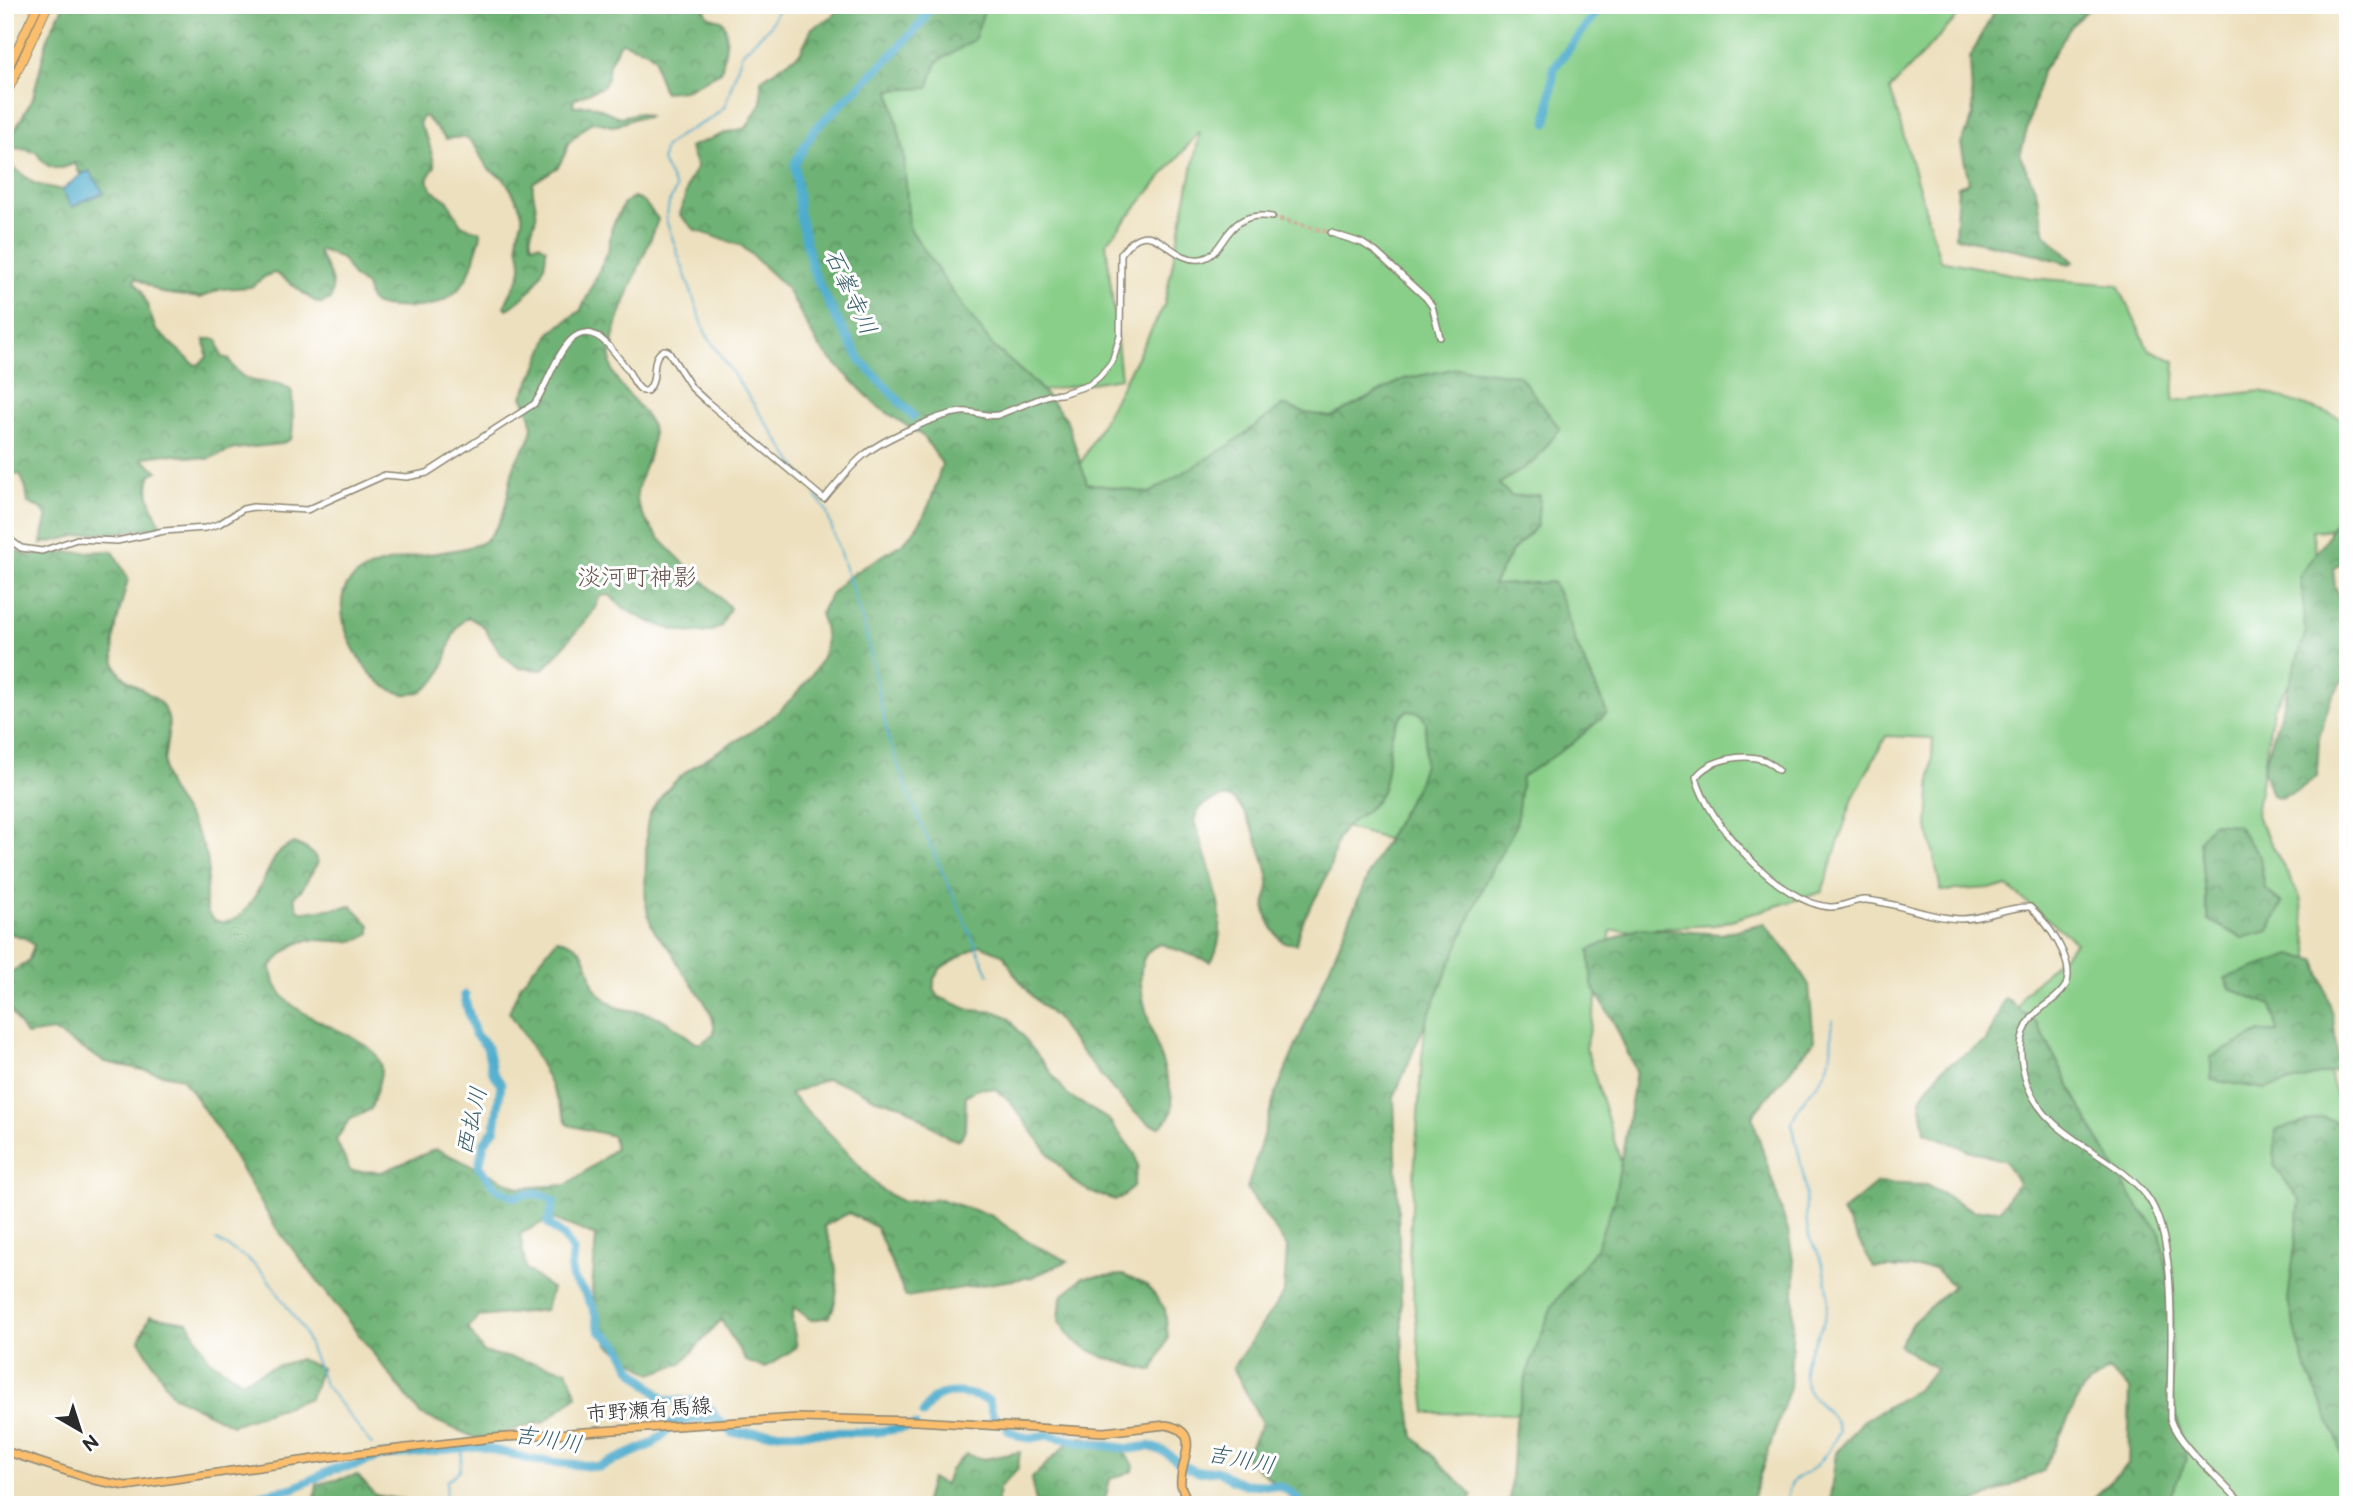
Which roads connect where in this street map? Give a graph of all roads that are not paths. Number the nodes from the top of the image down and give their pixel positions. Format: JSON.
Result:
{"nodes":[{"id":1,"x":38,"y":5,"type":"edge"},
{"id":2,"x":48,"y":5,"type":"edge"},
{"id":3,"x":5,"y":74,"type":"edge"},
{"id":4,"x":5,"y":97,"type":"edge"},
{"id":5,"x":1272,"y":217,"type":"tunnel mouth"},
{"id":6,"x":1331,"y":233,"type":"tunnel mouth"},
{"id":7,"x":1440,"y":337,"type":"dead end"},
{"id":8,"x":5,"y":536,"type":"edge"},
{"id":9,"x":1778,"y":770,"type":"dead end"},
{"id":10,"x":5,"y":1451,"type":"edge"},
{"id":11,"x":1190,"y":1505,"type":"edge"},
{"id":12,"x":2243,"y":1505,"type":"edge"}],
"edges":[{"from":1,"to":3,"type":"highway"},
{"from":2,"to":4,"type":"highway"},
{"from":5,"to":8,"type":"street"},
{"from":6,"to":7,"type":"street"},
{"from":9,"to":12,"type":"street"},
{"from":10,"to":11,"type":"main road","name":"市野瀬有馬線"}]}
